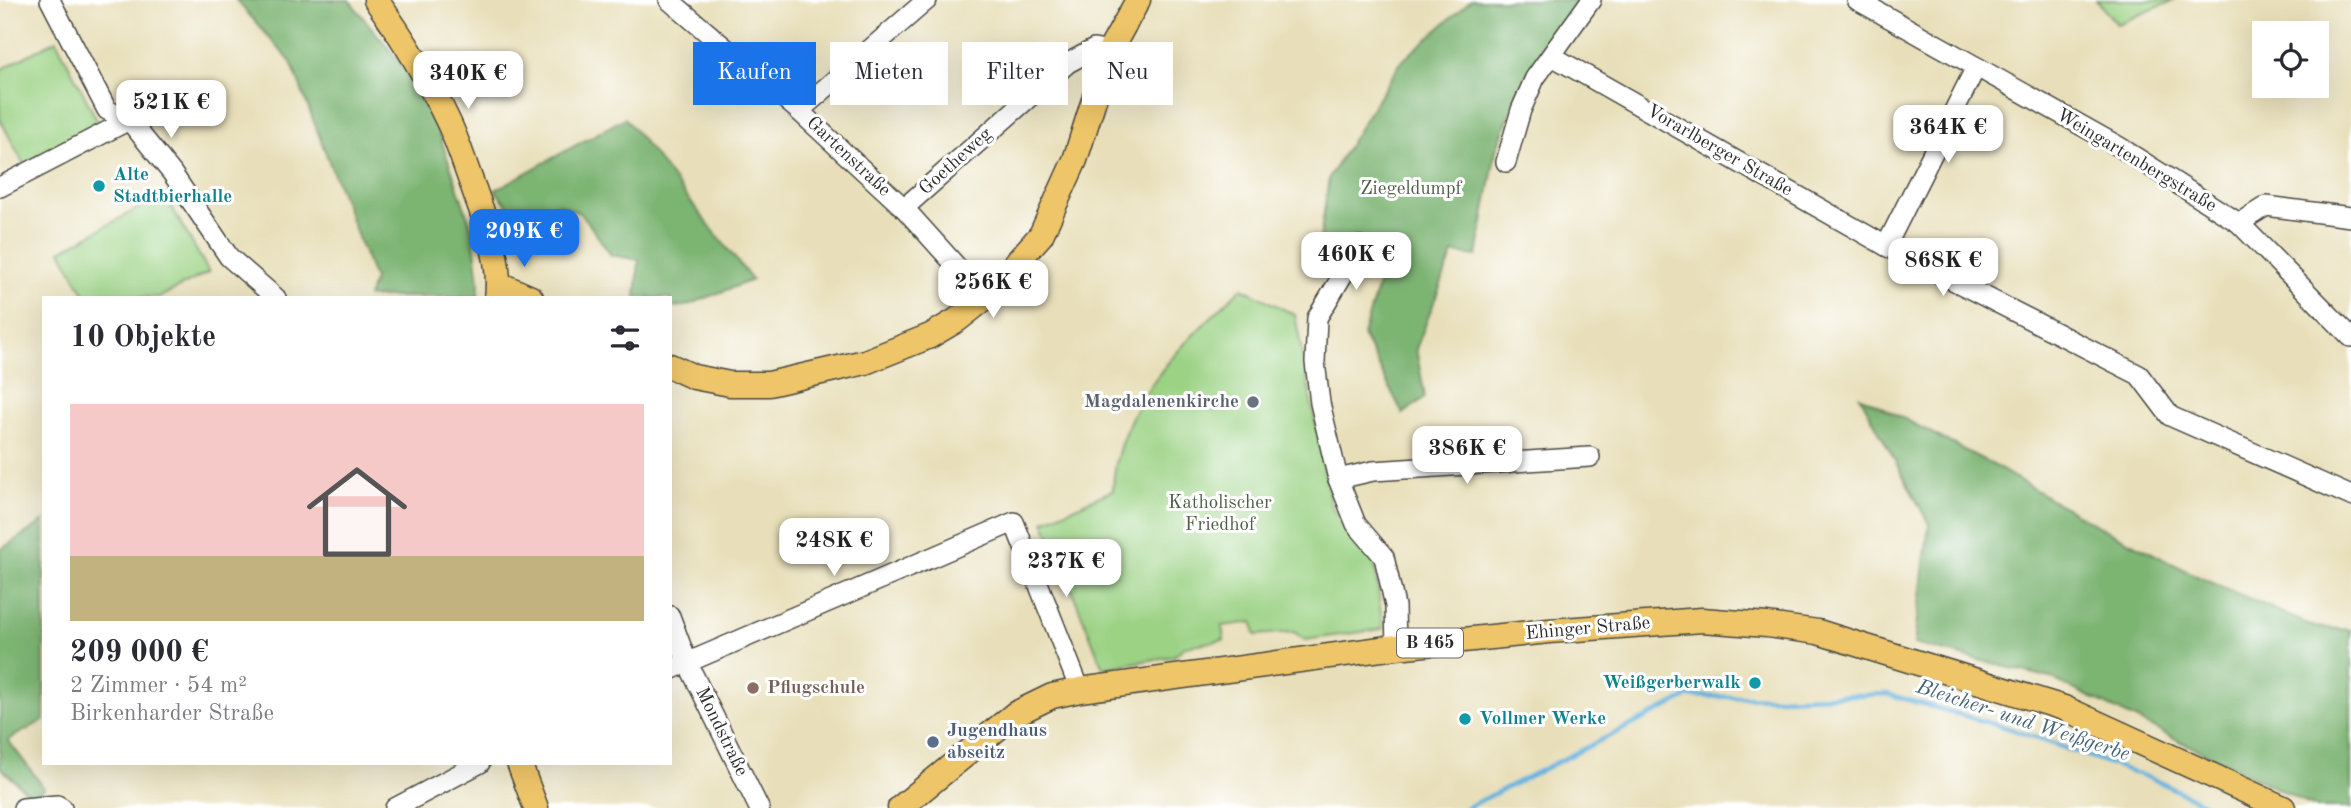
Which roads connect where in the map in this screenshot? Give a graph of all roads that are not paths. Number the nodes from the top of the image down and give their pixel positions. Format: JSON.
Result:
{"nodes":[{"id":1,"x":50,"y":0,"type":"edge"},
{"id":2,"x":376,"y":0,"type":"edge"},
{"id":3,"x":669,"y":0,"type":"edge"},
{"id":4,"x":928,"y":0,"type":"edge"},
{"id":5,"x":1138,"y":0,"type":"edge"},
{"id":6,"x":1591,"y":0,"type":"edge"},
{"id":7,"x":1857,"y":0,"type":"edge"},
{"id":8,"x":1115,"y":42,"type":"edge"},
{"id":9,"x":1082,"y":55,"type":"edge"},
{"id":10,"x":1552,"y":56,"type":"junction"},
{"id":11,"x":1976,"y":66,"type":"junction"},
{"id":12,"x":1092,"y":105,"type":"edge"},
{"id":13,"x":799,"y":111,"type":"junction"},
{"id":14,"x":128,"y":120,"type":"junction"},
{"id":15,"x":1506,"y":162,"type":"dead end"},
{"id":16,"x":0,"y":187,"type":"edge"},
{"id":17,"x":904,"y":208,"type":"junction"},
{"id":18,"x":2351,"y":217,"type":"edge"},
{"id":19,"x":2239,"y":223,"type":"junction"},
{"id":20,"x":1360,"y":246,"type":"dead end"},
{"id":21,"x":1885,"y":246,"type":"junction"},
{"id":22,"x":498,"y":291,"type":"edge"},
{"id":23,"x":274,"y":296,"type":"edge"},
{"id":24,"x":522,"y":296,"type":"edge"},
{"id":25,"x":985,"y":298,"type":"junction"},
{"id":26,"x":2351,"y":337,"type":"edge"},
{"id":27,"x":672,"y":367,"type":"edge"},
{"id":28,"x":1590,"y":457,"type":"dead end"},
{"id":29,"x":1338,"y":479,"type":"junction"},
{"id":30,"x":2351,"y":496,"type":"edge"},
{"id":31,"x":672,"y":626,"type":"edge"},
{"id":32,"x":1396,"y":647,"type":"junction"},
{"id":33,"x":679,"y":666,"type":"edge"},
{"id":34,"x":1080,"y":690,"type":"junction"},
{"id":35,"x":476,"y":765,"type":"edge"},
{"id":36,"x":520,"y":765,"type":"edge"},
{"id":37,"x":23,"y":808,"type":"edge"},
{"id":38,"x":62,"y":808,"type":"edge"},
{"id":39,"x":395,"y":808,"type":"edge"},
{"id":40,"x":536,"y":808,"type":"edge"},
{"id":41,"x":759,"y":808,"type":"edge"},
{"id":42,"x":900,"y":808,"type":"edge"},
{"id":43,"x":2283,"y":808,"type":"edge"}],
"edges":[{"from":1,"to":14,"type":"street"},
{"from":2,"to":22,"type":"main road"},
{"from":3,"to":13,"type":"street","name":"Gartenstraße"},
{"from":4,"to":13,"type":"street"},
{"from":5,"to":8,"type":"main road"},
{"from":6,"to":10,"type":"street"},
{"from":7,"to":11,"type":"street","name":"Weingartenbergstraße"},
{"from":9,"to":17,"type":"street","name":"Goetheweg"},
{"from":10,"to":15,"type":"street"},
{"from":10,"to":21,"type":"street","name":"Vorarlberger Straße"},
{"from":11,"to":19,"type":"street","name":"Weingartenbergstraße"},
{"from":11,"to":21,"type":"street"},
{"from":12,"to":25,"type":"main road"},
{"from":13,"to":17,"type":"street","name":"Gartenstraße"},
{"from":14,"to":16,"type":"street"},
{"from":14,"to":23,"type":"street"},
{"from":17,"to":25,"type":"street","name":"Gartenstraße"},
{"from":18,"to":19,"type":"street"},
{"from":19,"to":26,"type":"street","name":"Weingartenbergstraße"},
{"from":20,"to":29,"type":"street"},
{"from":21,"to":30,"type":"street","name":"Vorarlberger Straße"},
{"from":22,"to":24,"type":"main road"},
{"from":25,"to":27,"type":"main road"},
{"from":28,"to":29,"type":"street"},
{"from":29,"to":32,"type":"street"},
{"from":31,"to":33,"type":"street","name":"Mondstraße"},
{"from":32,"to":34,"type":"main road","name":"Ehinger Straße","number":"B 465"},
{"from":32,"to":43,"type":"main road","name":"Ehinger Straße","number":"B 465"},
{"from":33,"to":34,"type":"street"},
{"from":33,"to":41,"type":"street","name":"Mondstraße"},
{"from":34,"to":42,"type":"main road","name":"Ehinger Straße","number":"B 465"},
{"from":35,"to":39,"type":"street"},
{"from":36,"to":40,"type":"main road"},
{"from":37,"to":38,"type":"street"}]}
